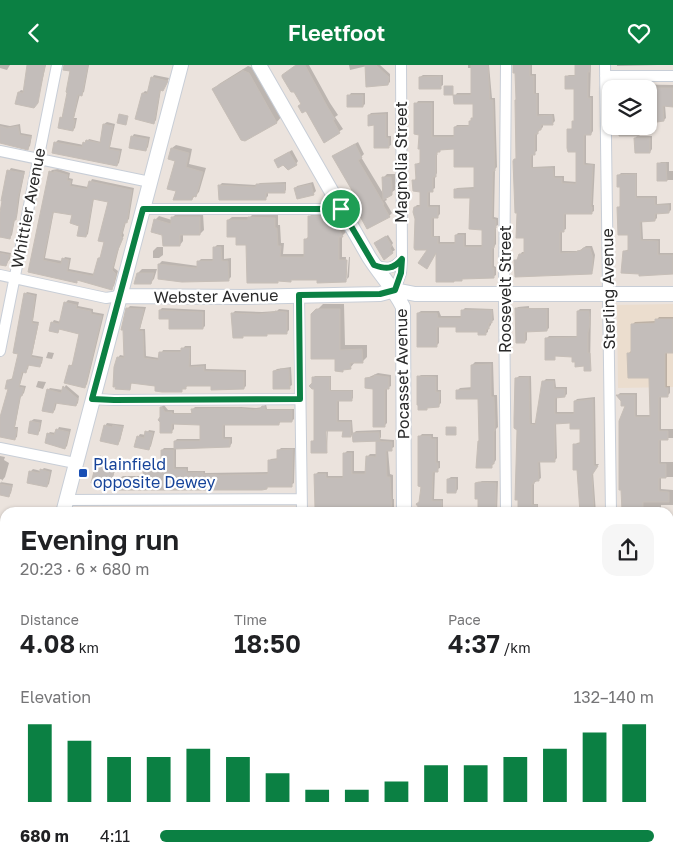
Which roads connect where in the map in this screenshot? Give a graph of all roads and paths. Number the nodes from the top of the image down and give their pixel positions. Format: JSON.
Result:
{"nodes":[{"id":1,"x":57,"y":65,"type":"edge"},
{"id":2,"x":181,"y":65,"type":"edge"},
{"id":3,"x":259,"y":65,"type":"edge"},
{"id":4,"x":400,"y":65,"type":"edge"},
{"id":5,"x":506,"y":65,"type":"edge"},
{"id":6,"x":604,"y":65,"type":"edge"},
{"id":7,"x":604,"y":76,"type":"junction"},
{"id":8,"x":673,"y":76,"type":"edge"},
{"id":9,"x":0,"y":151,"type":"edge"},
{"id":10,"x":38,"y":158,"type":"junction"},
{"id":11,"x":150,"y":182,"type":"junction"},
{"id":12,"x":143,"y":209,"type":"junction"},
{"id":13,"x":341,"y":209,"type":"junction"},
{"id":14,"x":402,"y":259,"type":"junction"},
{"id":15,"x":374,"y":265,"type":"junction"},
{"id":16,"x":0,"y":275,"type":"edge"},
{"id":17,"x":14,"y":278,"type":"junction"},
{"id":18,"x":395,"y":290,"type":"junction"},
{"id":19,"x":504,"y":293,"type":"junction"},
{"id":20,"x":608,"y":293,"type":"junction"},
{"id":21,"x":673,"y":293,"type":"edge"},
{"id":22,"x":299,"y":295,"type":"junction"},
{"id":23,"x":120,"y":296,"type":"junction"},
{"id":24,"x":0,"y":351,"type":"edge"},
{"id":25,"x":92,"y":399,"type":"junction"},
{"id":26,"x":300,"y":399,"type":"junction"},
{"id":27,"x":0,"y":447,"type":"edge"},
{"id":28,"x":75,"y":463,"type":"junction"},
{"id":29,"x":302,"y":499,"type":"junction"},
{"id":30,"x":65,"y":506,"type":"edge"},
{"id":31,"x":302,"y":507,"type":"edge"},
{"id":32,"x":404,"y":507,"type":"edge"},
{"id":33,"x":506,"y":507,"type":"edge"},
{"id":34,"x":611,"y":507,"type":"edge"}],
"edges":[{"from":1,"to":10,"type":"street","name":"Whittier Avenue"},
{"from":2,"to":11,"type":"main road"},
{"from":3,"to":13,"type":"main road","name":"Pocasset Avenue"},
{"from":4,"to":14,"type":"street","name":"Magnolia Street"},
{"from":5,"to":19,"type":"street","name":"Roosevelt Street"},
{"from":6,"to":7,"type":"street","name":"Sterling Avenue"},
{"from":7,"to":8,"type":"street"},
{"from":7,"to":20,"type":"street","name":"Sterling Avenue"},
{"from":9,"to":10,"type":"street"},
{"from":10,"to":11,"type":"street"},
{"from":10,"to":17,"type":"street","name":"Whittier Avenue"},
{"from":11,"to":12,"type":"main road"},
{"from":12,"to":13,"type":"street"},
{"from":12,"to":23,"type":"main road"},
{"from":13,"to":15,"type":"main road","name":"Pocasset Avenue"},
{"from":14,"to":15,"type":"street"},
{"from":14,"to":18,"type":"street","name":"Magnolia Street"},
{"from":15,"to":18,"type":"main road","name":"Pocasset Avenue"},
{"from":16,"to":17,"type":"street","name":"Webster Avenue"},
{"from":17,"to":23,"type":"street","name":"Webster Avenue"},
{"from":17,"to":24,"type":"street","name":"Whittier Avenue"},
{"from":18,"to":19,"type":"main road","name":"Webster Avenue"},
{"from":18,"to":22,"type":"main road","name":"Webster Avenue"},
{"from":18,"to":32,"type":"main road","name":"Pocasset Avenue"},
{"from":19,"to":20,"type":"main road","name":"Webster Avenue"},
{"from":19,"to":33,"type":"street","name":"Roosevelt Street"},
{"from":20,"to":21,"type":"main road","name":"Webster Avenue"},
{"from":20,"to":34,"type":"street","name":"Sterling Avenue"},
{"from":22,"to":23,"type":"main road","name":"Webster Avenue"},
{"from":22,"to":26,"type":"street"},
{"from":23,"to":25,"type":"main road"},
{"from":25,"to":26,"type":"street"},
{"from":25,"to":28,"type":"main road"},
{"from":26,"to":29,"type":"street"},
{"from":27,"to":28,"type":"street"},
{"from":28,"to":30,"type":"main road"},
{"from":29,"to":30,"type":"street"},
{"from":29,"to":31,"type":"street"}]}
